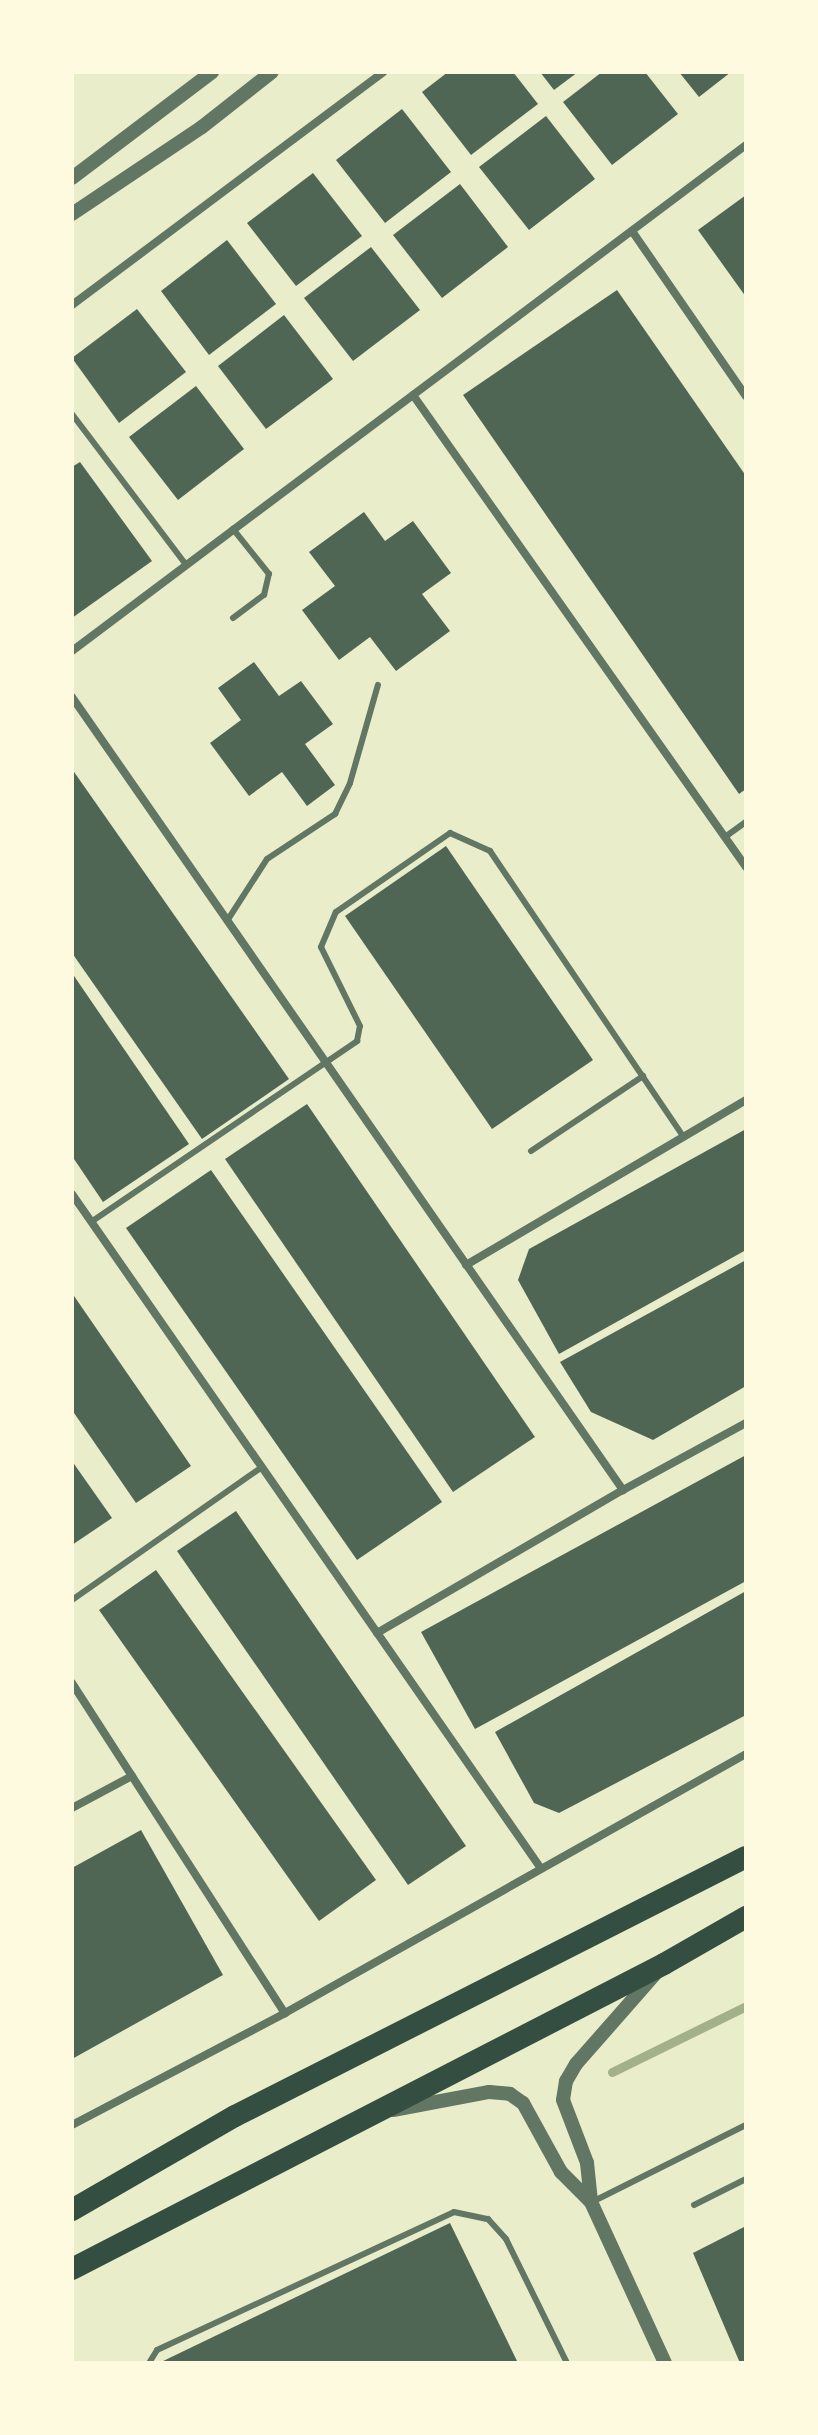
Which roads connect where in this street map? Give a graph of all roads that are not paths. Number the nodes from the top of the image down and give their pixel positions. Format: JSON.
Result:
{"nodes":[{"id":1,"x":212,"y":72,"type":"edge"},
{"id":2,"x":272,"y":72,"type":"edge"},
{"id":3,"x":383,"y":72,"type":"edge"},
{"id":4,"x":746,"y":145,"type":"edge"},
{"id":5,"x":72,"y":178,"type":"edge"},
{"id":6,"x":72,"y":214,"type":"edge"},
{"id":7,"x":632,"y":231,"type":"junction"},
{"id":8,"x":72,"y":305,"type":"edge"},
{"id":9,"x":413,"y":395,"type":"junction"},
{"id":10,"x":746,"y":396,"type":"edge"},
{"id":11,"x":72,"y":414,"type":"edge"},
{"id":12,"x":233,"y":529,"type":"junction"},
{"id":13,"x":186,"y":565,"type":"junction"},
{"id":14,"x":233,"y":618,"type":"dead end"},
{"id":15,"x":72,"y":651,"type":"edge"},
{"id":16,"x":378,"y":685,"type":"dead end"},
{"id":17,"x":72,"y":697,"type":"edge"},
{"id":18,"x":746,"y":822,"type":"edge"},
{"id":19,"x":725,"y":837,"type":"junction"},
{"id":20,"x":746,"y":867,"type":"edge"},
{"id":21,"x":227,"y":921,"type":"junction"},
{"id":22,"x":326,"y":1064,"type":"junction"},
{"id":23,"x":643,"y":1076,"type":"junction"},
{"id":24,"x":746,"y":1100,"type":"edge"},
{"id":25,"x":683,"y":1136,"type":"junction"},
{"id":26,"x":531,"y":1151,"type":"dead end"},
{"id":27,"x":72,"y":1194,"type":"edge"},
{"id":28,"x":91,"y":1222,"type":"junction"},
{"id":29,"x":466,"y":1265,"type":"junction"},
{"id":30,"x":746,"y":1423,"type":"edge"},
{"id":31,"x":262,"y":1467,"type":"junction"},
{"id":32,"x":623,"y":1490,"type":"junction"},
{"id":33,"x":72,"y":1600,"type":"edge"},
{"id":34,"x":377,"y":1633,"type":"junction"},
{"id":35,"x":72,"y":1683,"type":"edge"},
{"id":36,"x":746,"y":1754,"type":"edge"},
{"id":37,"x":132,"y":1776,"type":"junction"},
{"id":38,"x":72,"y":1808,"type":"edge"},
{"id":39,"x":746,"y":1857,"type":"edge"},
{"id":40,"x":540,"y":1867,"type":"junction"},
{"id":41,"x":746,"y":1917,"type":"edge"},
{"id":42,"x":664,"y":1964,"type":"junction"},
{"id":43,"x":285,"y":2013,"type":"junction"},
{"id":44,"x":372,"y":2114,"type":"junction"},
{"id":45,"x":72,"y":2125,"type":"edge"},
{"id":46,"x":746,"y":2125,"type":"edge"},
{"id":47,"x":746,"y":2179,"type":"edge"},
{"id":48,"x":591,"y":2202,"type":"junction"},
{"id":49,"x":694,"y":2205,"type":"dead end"},
{"id":50,"x":72,"y":2210,"type":"edge"},
{"id":51,"x":72,"y":2269,"type":"edge"},
{"id":52,"x":149,"y":2363,"type":"edge"},
{"id":53,"x":567,"y":2363,"type":"edge"},
{"id":54,"x":665,"y":2363,"type":"edge"}],
"edges":[{"from":1,"to":5,"type":"street"},
{"from":2,"to":6,"type":"street"},
{"from":3,"to":8,"type":"street"},
{"from":4,"to":7,"type":"street"},
{"from":7,"to":9,"type":"street"},
{"from":7,"to":10,"type":"street"},
{"from":9,"to":12,"type":"street"},
{"from":9,"to":19,"type":"street"},
{"from":11,"to":13,"type":"lane"},
{"from":12,"to":13,"type":"street"},
{"from":12,"to":14,"type":"lane"},
{"from":13,"to":15,"type":"street"},
{"from":16,"to":21,"type":"lane"},
{"from":17,"to":21,"type":"street"},
{"from":18,"to":19,"type":"lane"},
{"from":19,"to":20,"type":"street"},
{"from":21,"to":22,"type":"street"},
{"from":22,"to":23,"type":"lane"},
{"from":22,"to":28,"type":"lane"},
{"from":22,"to":29,"type":"street"},
{"from":23,"to":25,"type":"lane"},
{"from":23,"to":26,"type":"lane"},
{"from":24,"to":25,"type":"street"},
{"from":25,"to":29,"type":"street"},
{"from":27,"to":28,"type":"street"},
{"from":28,"to":31,"type":"street"},
{"from":29,"to":32,"type":"street"},
{"from":30,"to":32,"type":"street"},
{"from":31,"to":33,"type":"lane"},
{"from":31,"to":34,"type":"street"},
{"from":32,"to":34,"type":"street"},
{"from":34,"to":40,"type":"street"},
{"from":35,"to":37,"type":"street"},
{"from":36,"to":40,"type":"street"},
{"from":37,"to":38,"type":"street"},
{"from":37,"to":43,"type":"street"},
{"from":39,"to":50,"type":"highway"},
{"from":40,"to":43,"type":"street"},
{"from":41,"to":42,"type":"highway"},
{"from":42,"to":44,"type":"highway"},
{"from":42,"to":48,"type":"street"},
{"from":43,"to":45,"type":"street"},
{"from":44,"to":48,"type":"street"},
{"from":44,"to":51,"type":"highway"},
{"from":46,"to":48,"type":"lane"},
{"from":47,"to":49,"type":"lane"},
{"from":48,"to":54,"type":"street"},
{"from":52,"to":53,"type":"lane"}]}
